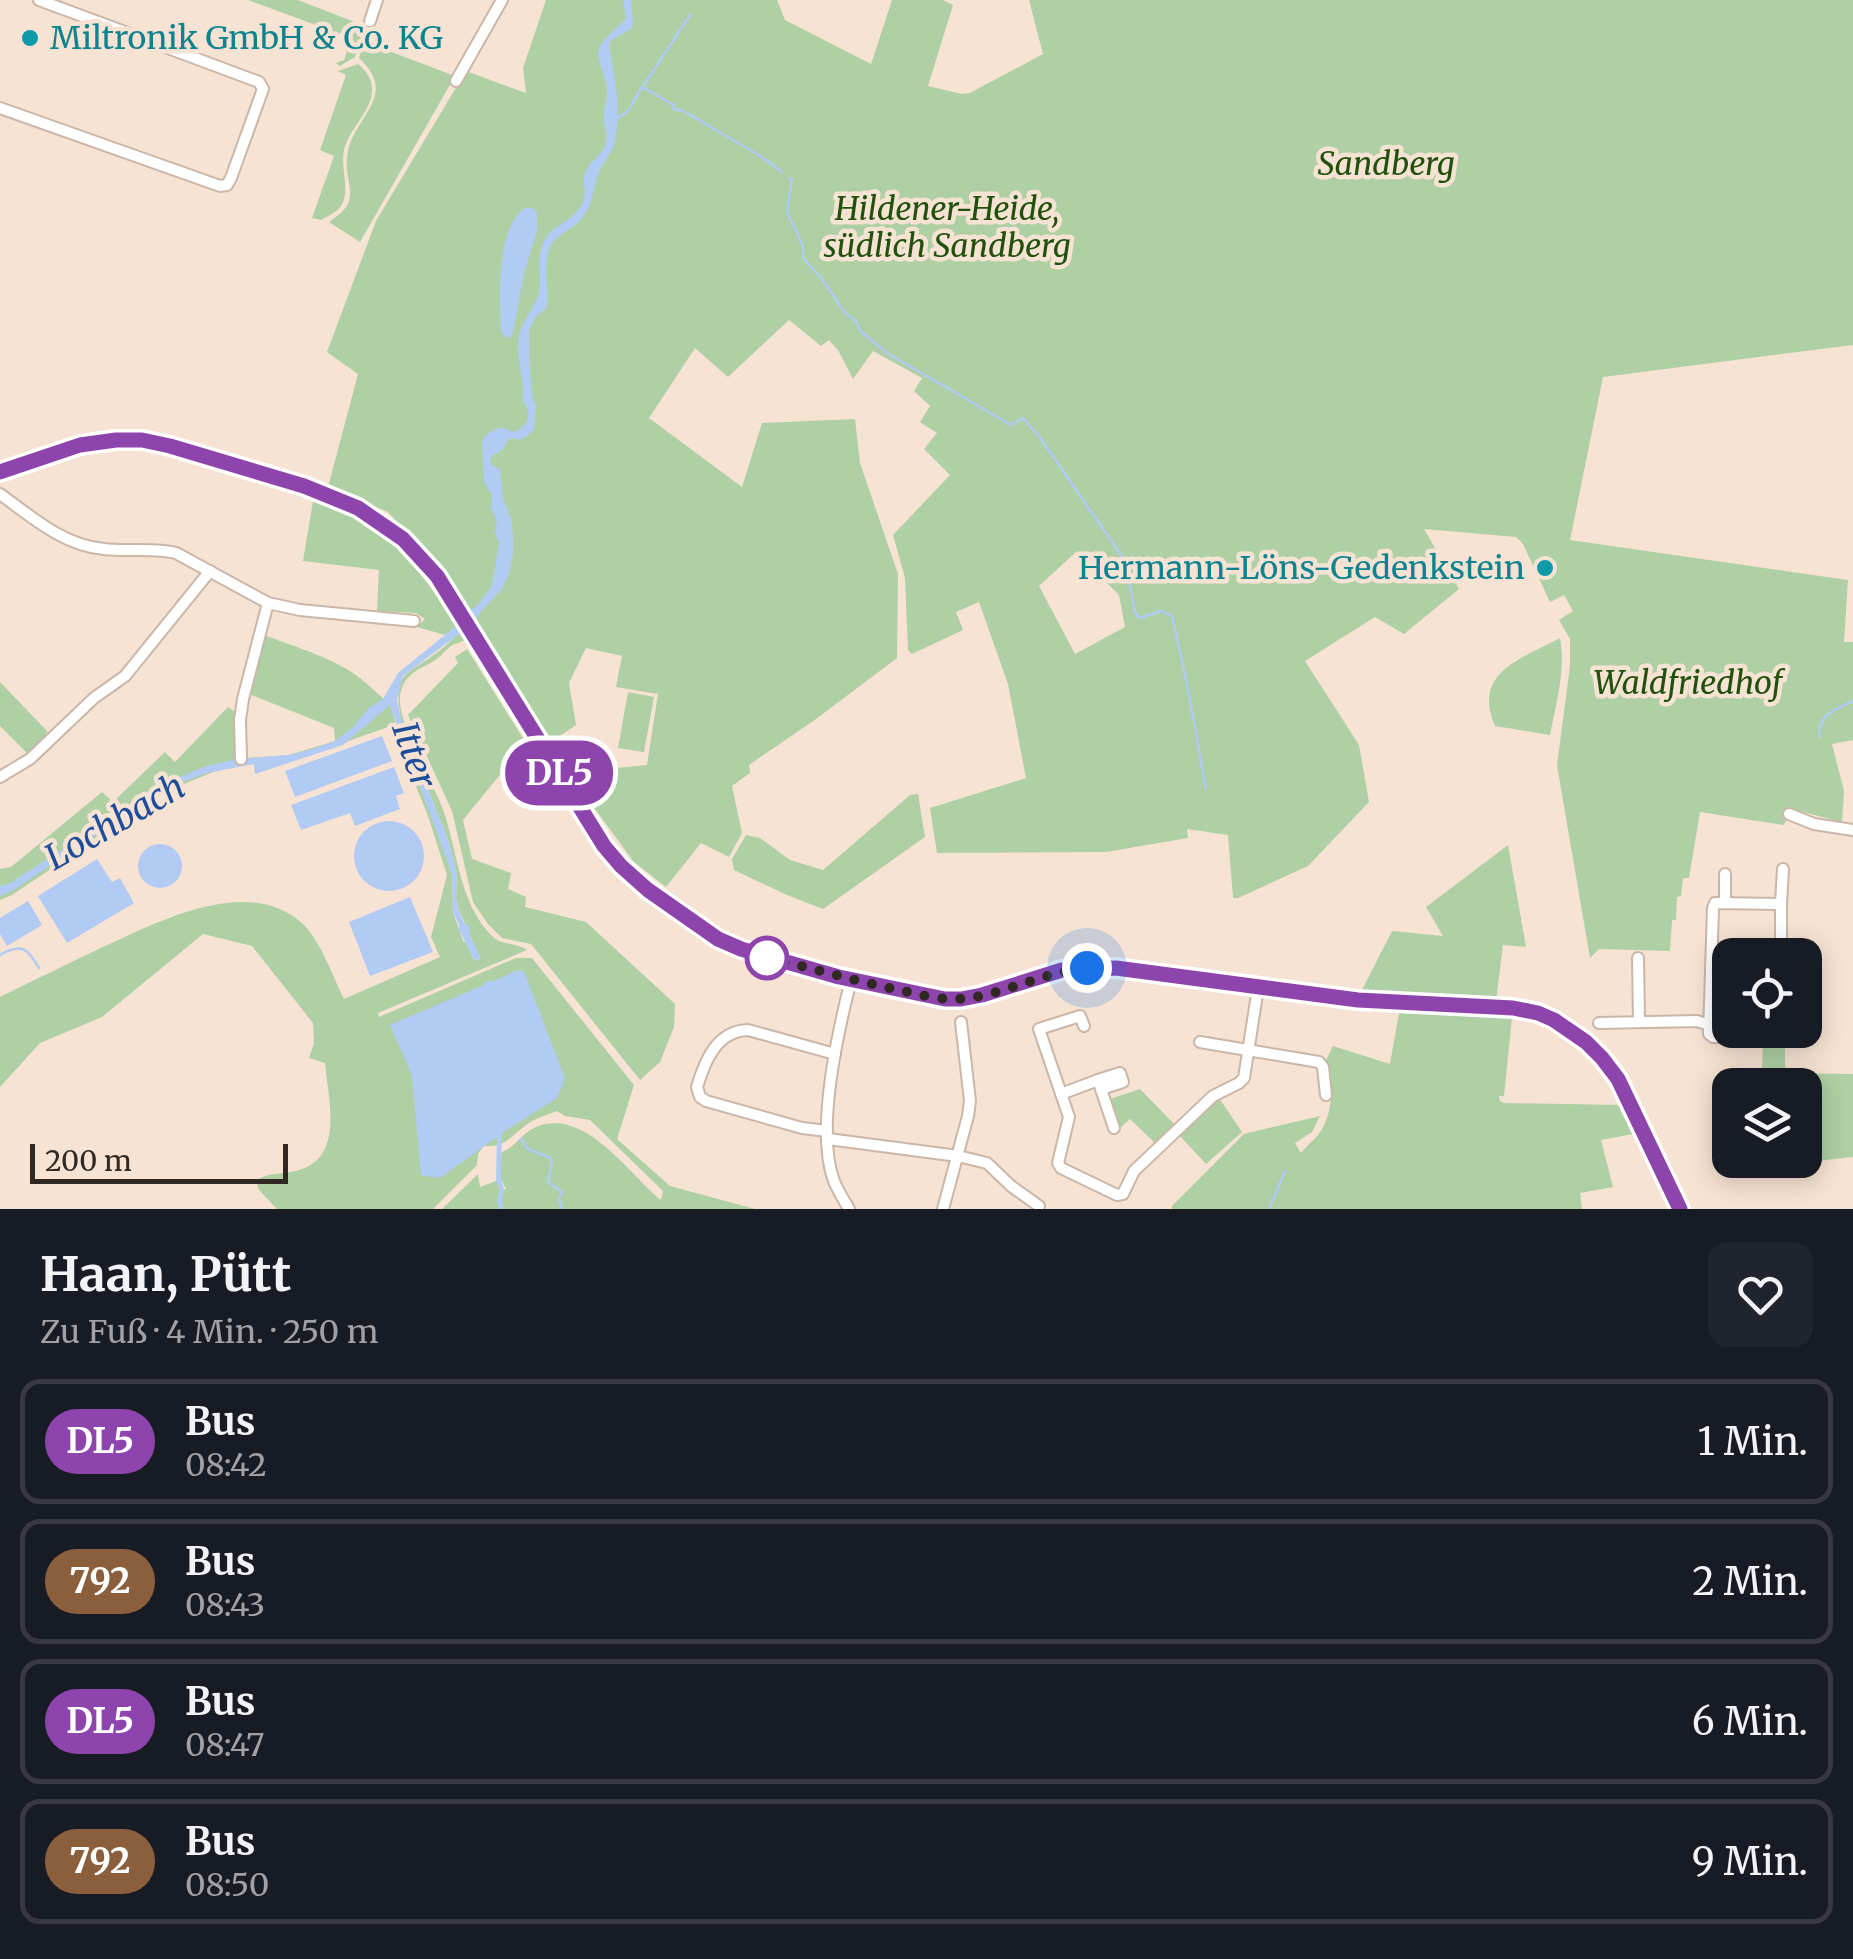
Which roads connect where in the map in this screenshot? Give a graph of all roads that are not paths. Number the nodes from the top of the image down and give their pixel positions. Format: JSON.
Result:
{"nodes":[{"id":1,"x":38,"y":0,"type":"edge"},
{"id":2,"x":377,"y":0,"type":"edge"},
{"id":3,"x":502,"y":0,"type":"edge"},
{"id":4,"x":370,"y":21,"type":"dead end"},
{"id":5,"x":456,"y":81,"type":"dead end"},
{"id":6,"x":0,"y":108,"type":"edge"},
{"id":7,"x":0,"y":472,"type":"edge"},
{"id":8,"x":0,"y":494,"type":"edge"},
{"id":9,"x":210,"y":571,"type":"junction"},
{"id":10,"x":268,"y":603,"type":"junction"},
{"id":11,"x":414,"y":620,"type":"dead end"},
{"id":12,"x":241,"y":759,"type":"dead end"},
{"id":13,"x":0,"y":777,"type":"edge"},
{"id":14,"x":1789,"y":814,"type":"dead end"},
{"id":15,"x":1853,"y":830,"type":"edge"},
{"id":16,"x":1783,"y":869,"type":"dead end"},
{"id":17,"x":1725,"y":874,"type":"dead end"},
{"id":18,"x":1725,"y":902,"type":"junction"},
{"id":19,"x":1781,"y":904,"type":"junction"},
{"id":20,"x":1781,"y":938,"type":"edge"},
{"id":21,"x":1638,"y":958,"type":"dead end"},
{"id":22,"x":851,"y":980,"type":"junction"},
{"id":23,"x":1258,"y":988,"type":"junction"},
{"id":24,"x":1638,"y":1021,"type":"junction"},
{"id":25,"x":960,"y":1022,"type":"dead end"},
{"id":26,"x":1599,"y":1023,"type":"dead end"},
{"id":27,"x":1709,"y":1025,"type":"junction"},
{"id":28,"x":1084,"y":1026,"type":"dead end"},
{"id":29,"x":1712,"y":1035,"type":"edge"},
{"id":30,"x":1200,"y":1042,"type":"dead end"},
{"id":31,"x":1248,"y":1050,"type":"junction"},
{"id":32,"x":835,"y":1054,"type":"junction"},
{"id":33,"x":1061,"y":1094,"type":"junction"},
{"id":34,"x":1326,"y":1095,"type":"dead end"},
{"id":35,"x":1114,"y":1128,"type":"dead end"},
{"id":36,"x":828,"y":1135,"type":"junction"},
{"id":37,"x":958,"y":1156,"type":"junction"},
{"id":38,"x":1039,"y":1206,"type":"dead end"},
{"id":39,"x":849,"y":1209,"type":"edge"},
{"id":40,"x":943,"y":1209,"type":"edge"},
{"id":41,"x":1680,"y":1209,"type":"edge"}],
"edges":[{"from":1,"to":6,"type":"street"},
{"from":2,"to":4,"type":"street"},
{"from":3,"to":5,"type":"street"},
{"from":7,"to":22,"type":"main road"},
{"from":8,"to":9,"type":"street"},
{"from":9,"to":10,"type":"street"},
{"from":9,"to":13,"type":"street"},
{"from":10,"to":11,"type":"street"},
{"from":10,"to":12,"type":"street"},
{"from":14,"to":15,"type":"street"},
{"from":16,"to":19,"type":"street"},
{"from":17,"to":18,"type":"street"},
{"from":18,"to":19,"type":"street"},
{"from":18,"to":27,"type":"street"},
{"from":19,"to":20,"type":"street"},
{"from":21,"to":24,"type":"street"},
{"from":22,"to":23,"type":"main road"},
{"from":22,"to":32,"type":"street"},
{"from":23,"to":31,"type":"street"},
{"from":23,"to":41,"type":"main road"},
{"from":24,"to":26,"type":"street"},
{"from":24,"to":27,"type":"street"},
{"from":25,"to":37,"type":"street"},
{"from":27,"to":29,"type":"street"},
{"from":28,"to":33,"type":"street"},
{"from":30,"to":31,"type":"street"},
{"from":31,"to":33,"type":"street"},
{"from":31,"to":34,"type":"street"},
{"from":32,"to":36,"type":"street"},
{"from":32,"to":36,"type":"street"},
{"from":33,"to":35,"type":"street"},
{"from":36,"to":37,"type":"street"},
{"from":36,"to":39,"type":"street"},
{"from":37,"to":38,"type":"street"},
{"from":37,"to":40,"type":"street"}]}
